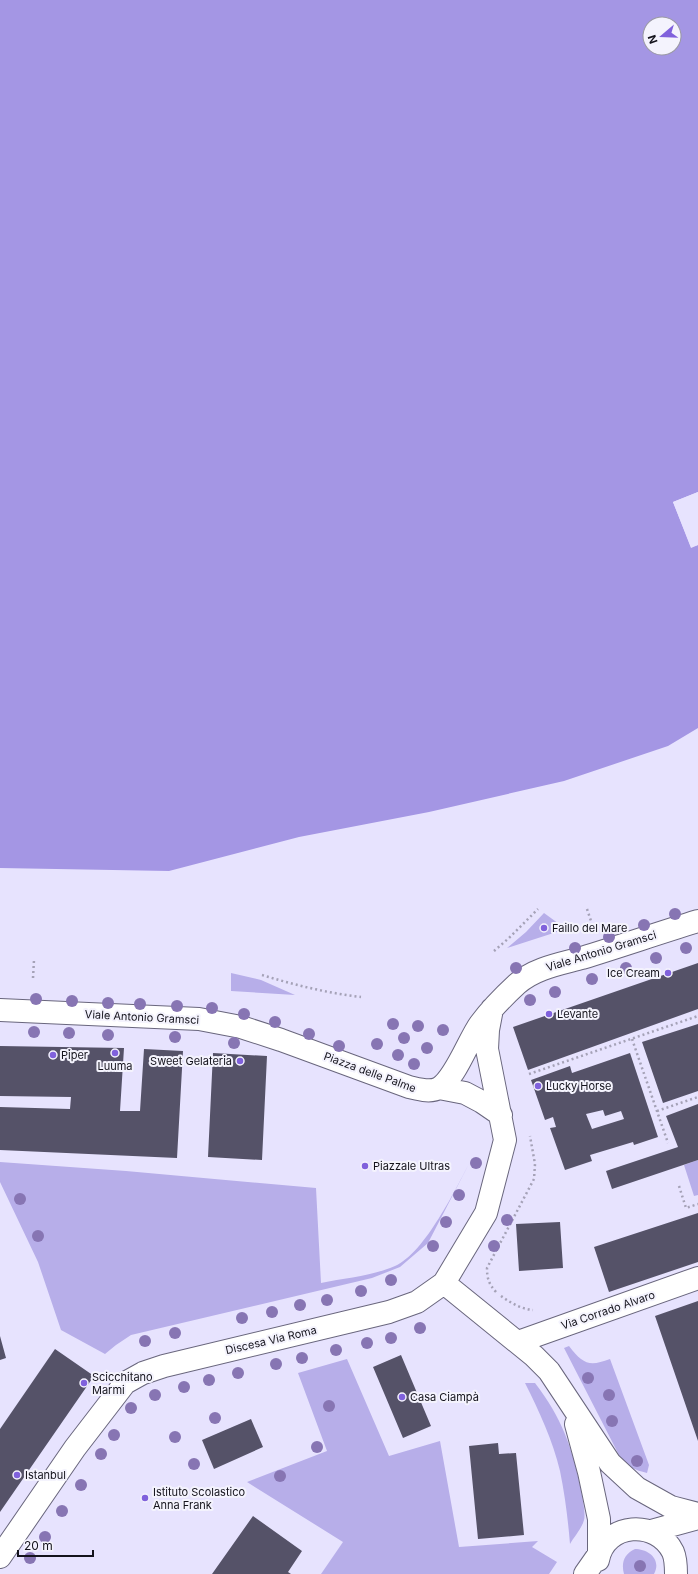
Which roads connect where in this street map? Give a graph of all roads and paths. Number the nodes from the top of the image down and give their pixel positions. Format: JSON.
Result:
{"nodes":[{"id":1,"x":538,"y":909,"type":"dead end"},
{"id":2,"x":587,"y":909,"type":"dead end"},
{"id":3,"x":698,"y":920,"type":"edge"},
{"id":4,"x":591,"y":921,"type":"dead end"},
{"id":5,"x":494,"y":951,"type":"dead end"},
{"id":6,"x":34,"y":960,"type":"dead end"},
{"id":7,"x":262,"y":975,"type":"dead end"},
{"id":8,"x":33,"y":978,"type":"dead end"},
{"id":9,"x":361,"y":997,"type":"dead end"},
{"id":10,"x":492,"y":1009,"type":"junction"},
{"id":11,"x":0,"y":1010,"type":"edge"},
{"id":12,"x":698,"y":1016,"type":"edge"},
{"id":13,"x":632,"y":1039,"type":"junction"},
{"id":14,"x":281,"y":1040,"type":"joint"},
{"id":15,"x":529,"y":1074,"type":"dead end"},
{"id":16,"x":439,"y":1088,"type":"junction"},
{"id":17,"x":698,"y":1097,"type":"edge"},
{"id":18,"x":657,"y":1111,"type":"junction"},
{"id":19,"x":501,"y":1115,"type":"junction"},
{"id":20,"x":530,"y":1132,"type":"dead end"},
{"id":21,"x":668,"y":1143,"type":"dead end"},
{"id":22,"x":679,"y":1186,"type":"dead end"},
{"id":23,"x":698,"y":1204,"type":"edge"},
{"id":24,"x":698,"y":1278,"type":"edge"},
{"id":25,"x":444,"y":1283,"type":"junction"},
{"id":26,"x":550,"y":1330,"type":"junction"},
{"id":27,"x":518,"y":1342,"type":"junction"},
{"id":28,"x":571,"y":1405,"type":"junction"},
{"id":29,"x":698,"y":1514,"type":"edge"},
{"id":30,"x":698,"y":1518,"type":"edge"},
{"id":31,"x":651,"y":1531,"type":"junction"},
{"id":32,"x":0,"y":1557,"type":"edge"},
{"id":33,"x":598,"y":1564,"type":"edge"},
{"id":34,"x":585,"y":1574,"type":"edge"},
{"id":35,"x":676,"y":1574,"type":"edge"}],
"edges":[{"from":1,"to":5,"type":"path"},
{"from":2,"to":4,"type":"path"},
{"from":3,"to":10,"type":"street","name":"Viale Antonio Gramsci"},
{"from":6,"to":8,"type":"path"},
{"from":7,"to":9,"type":"path"},
{"from":10,"to":16,"type":"street"},
{"from":10,"to":19,"type":"street","name":"Discesa Via Roma"},
{"from":11,"to":14,"type":"street","name":"Viale Antonio Gramsci"},
{"from":12,"to":13,"type":"path"},
{"from":13,"to":15,"type":"path"},
{"from":13,"to":18,"type":"path"},
{"from":14,"to":16,"type":"street","name":"Piazza delle Palme"},
{"from":16,"to":19,"type":"street","name":"Piazza delle Palme"},
{"from":17,"to":18,"type":"path"},
{"from":18,"to":21,"type":"path"},
{"from":19,"to":25,"type":"street","name":"Discesa Via Roma"},
{"from":20,"to":26,"type":"path"},
{"from":22,"to":23,"type":"path"},
{"from":24,"to":26,"type":"street","name":"Via Corrado Alvaro"},
{"from":25,"to":27,"type":"street"},
{"from":25,"to":32,"type":"street","name":"Discesa Via Roma"},
{"from":26,"to":27,"type":"street","name":"Via Corrado Alvaro"},
{"from":27,"to":28,"type":"street"},
{"from":28,"to":29,"type":"street"},
{"from":28,"to":33,"type":"street"},
{"from":30,"to":31,"type":"street"},
{"from":31,"to":33,"type":"street"},
{"from":31,"to":35,"type":"street"},
{"from":33,"to":34,"type":"street"}]}
